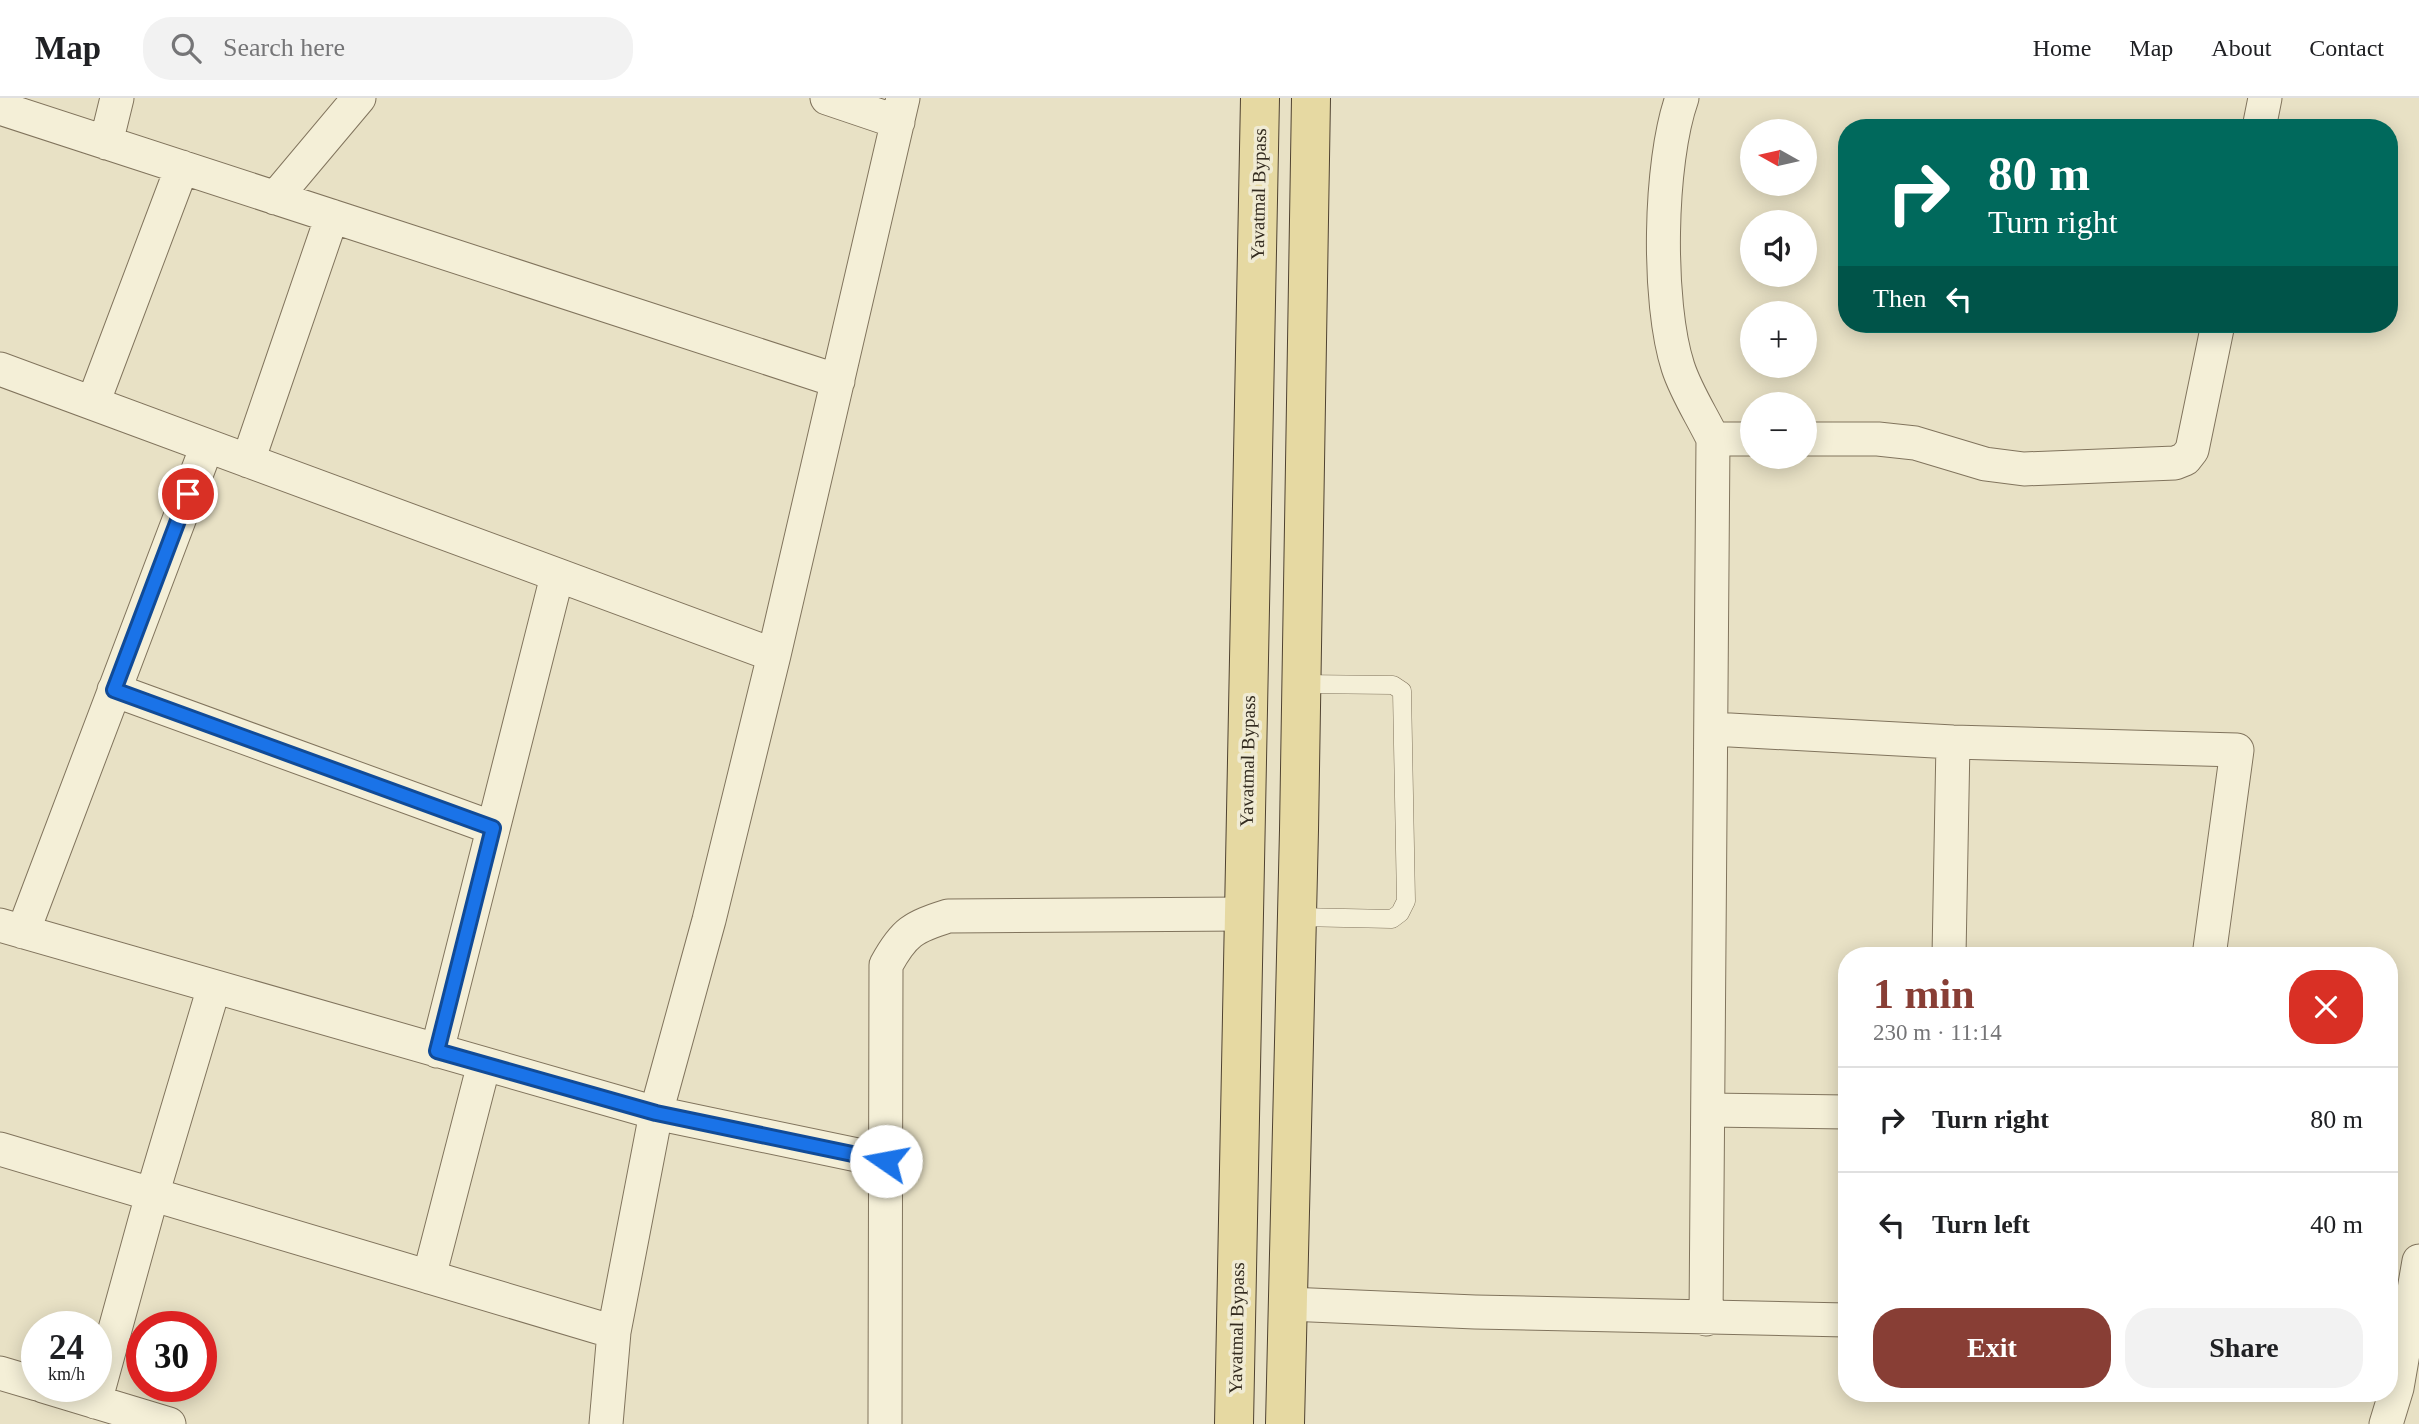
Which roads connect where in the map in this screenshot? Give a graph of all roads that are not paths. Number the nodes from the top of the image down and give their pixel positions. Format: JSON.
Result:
{"nodes":[{"id":1,"x":117,"y":98,"type":"edge"},
{"id":2,"x":359,"y":98,"type":"edge"},
{"id":3,"x":827,"y":98,"type":"edge"},
{"id":4,"x":1260,"y":98,"type":"edge"},
{"id":5,"x":1311,"y":98,"type":"edge"},
{"id":6,"x":1682,"y":98,"type":"edge"},
{"id":7,"x":2265,"y":98,"type":"edge"},
{"id":8,"x":0,"y":108,"type":"edge"},
{"id":9,"x":900,"y":110,"type":"edge"},
{"id":10,"x":2261,"y":119,"type":"edge"},
{"id":11,"x":106,"y":143,"type":"junction"},
{"id":12,"x":182,"y":167,"type":"junction"},
{"id":13,"x":275,"y":198,"type":"junction"},
{"id":14,"x":332,"y":216,"type":"junction"},
{"id":15,"x":2216,"y":333,"type":"edge"},
{"id":16,"x":2,"y":376,"type":"edge"},
{"id":17,"x":838,"y":381,"type":"junction"},
{"id":18,"x":93,"y":403,"type":"junction"},
{"id":19,"x":1713,"y":439,"type":"junction"},
{"id":20,"x":1740,"y":439,"type":"edge"},
{"id":21,"x":1817,"y":439,"type":"edge"},
{"id":22,"x":206,"y":446,"type":"junction"},
{"id":23,"x":248,"y":461,"type":"junction"},
{"id":24,"x":557,"y":576,"type":"junction"},
{"id":25,"x":774,"y":655,"type":"junction"},
{"id":26,"x":1301,"y":684,"type":"junction"},
{"id":27,"x":114,"y":690,"type":"junction"},
{"id":28,"x":1712,"y":729,"type":"junction"},
{"id":29,"x":1954,"y":742,"type":"junction"},
{"id":30,"x":493,"y":828,"type":"junction"},
{"id":31,"x":1244,"y":914,"type":"junction"},
{"id":32,"x":1297,"y":917,"type":"junction"},
{"id":33,"x":12,"y":928,"type":"edge"},
{"id":34,"x":1949,"y":947,"type":"edge"},
{"id":35,"x":2210,"y":947,"type":"edge"},
{"id":36,"x":214,"y":987,"type":"junction"},
{"id":37,"x":437,"y":1051,"type":"junction"},
{"id":38,"x":484,"y":1064,"type":"junction"},
{"id":39,"x":1708,"y":1110,"type":"junction"},
{"id":40,"x":1838,"y":1112,"type":"edge"},
{"id":41,"x":656,"y":1113,"type":"junction"},
{"id":42,"x":0,"y":1149,"type":"edge"},
{"id":43,"x":886,"y":1161,"type":"junction"},
{"id":44,"x":152,"y":1195,"type":"junction"},
{"id":45,"x":2419,"y":1261,"type":"edge"},
{"id":46,"x":429,"y":1277,"type":"junction"},
{"id":47,"x":1288,"y":1304,"type":"junction"},
{"id":48,"x":1706,"y":1319,"type":"junction"},
{"id":49,"x":1838,"y":1320,"type":"edge"},
{"id":50,"x":614,"y":1332,"type":"junction"},
{"id":51,"x":112,"y":1340,"type":"edge"},
{"id":52,"x":2398,"y":1363,"type":"edge"},
{"id":53,"x":0,"y":1373,"type":"edge"},
{"id":54,"x":21,"y":1379,"type":"edge"},
{"id":55,"x":95,"y":1402,"type":"edge"},
{"id":56,"x":2390,"y":1402,"type":"edge"},
{"id":57,"x":169,"y":1424,"type":"edge"},
{"id":58,"x":606,"y":1424,"type":"edge"},
{"id":59,"x":885,"y":1424,"type":"edge"},
{"id":60,"x":1234,"y":1424,"type":"edge"},
{"id":61,"x":1285,"y":1424,"type":"edge"},
{"id":62,"x":2386,"y":1424,"type":"edge"}],
"edges":[{"from":1,"to":11,"type":"street"},
{"from":2,"to":13,"type":"street"},
{"from":3,"to":9,"type":"street"},
{"from":4,"to":31,"type":"main road","name":"Yavatmal Bypass"},
{"from":5,"to":26,"type":"main road"},
{"from":6,"to":19,"type":"street"},
{"from":7,"to":10,"type":"street"},
{"from":8,"to":11,"type":"street"},
{"from":9,"to":17,"type":"street"},
{"from":11,"to":12,"type":"street"},
{"from":12,"to":13,"type":"street"},
{"from":12,"to":18,"type":"street"},
{"from":13,"to":14,"type":"street"},
{"from":14,"to":17,"type":"street"},
{"from":14,"to":23,"type":"street"},
{"from":15,"to":21,"type":"street"},
{"from":16,"to":18,"type":"street"},
{"from":17,"to":25,"type":"street"},
{"from":18,"to":22,"type":"street"},
{"from":19,"to":20,"type":"street"},
{"from":19,"to":28,"type":"street"},
{"from":22,"to":23,"type":"street"},
{"from":22,"to":27,"type":"street"},
{"from":23,"to":24,"type":"street"},
{"from":24,"to":25,"type":"street"},
{"from":24,"to":30,"type":"street"},
{"from":25,"to":41,"type":"street"},
{"from":26,"to":32,"type":"main road"},
{"from":26,"to":32,"type":"lane"},
{"from":27,"to":30,"type":"street"},
{"from":27,"to":33,"type":"street"},
{"from":28,"to":29,"type":"street"},
{"from":28,"to":39,"type":"street"},
{"from":29,"to":34,"type":"street"},
{"from":29,"to":35,"type":"street"},
{"from":30,"to":37,"type":"street"},
{"from":31,"to":43,"type":"street"},
{"from":31,"to":60,"type":"main road","name":"Yavatmal Bypass"},
{"from":32,"to":47,"type":"main road"},
{"from":33,"to":36,"type":"street"},
{"from":36,"to":37,"type":"street"},
{"from":36,"to":44,"type":"street"},
{"from":37,"to":38,"type":"street"},
{"from":38,"to":41,"type":"street"},
{"from":38,"to":46,"type":"street"},
{"from":39,"to":40,"type":"street"},
{"from":39,"to":48,"type":"street"},
{"from":41,"to":43,"type":"street"},
{"from":41,"to":50,"type":"street"},
{"from":42,"to":44,"type":"street"},
{"from":43,"to":59,"type":"street"},
{"from":44,"to":46,"type":"street"},
{"from":44,"to":51,"type":"street"},
{"from":45,"to":52,"type":"street"},
{"from":46,"to":50,"type":"street"},
{"from":47,"to":48,"type":"street"},
{"from":47,"to":61,"type":"main road"},
{"from":48,"to":49,"type":"street"},
{"from":50,"to":58,"type":"street"},
{"from":53,"to":54,"type":"street"},
{"from":55,"to":57,"type":"street"},
{"from":56,"to":62,"type":"street"}]}
